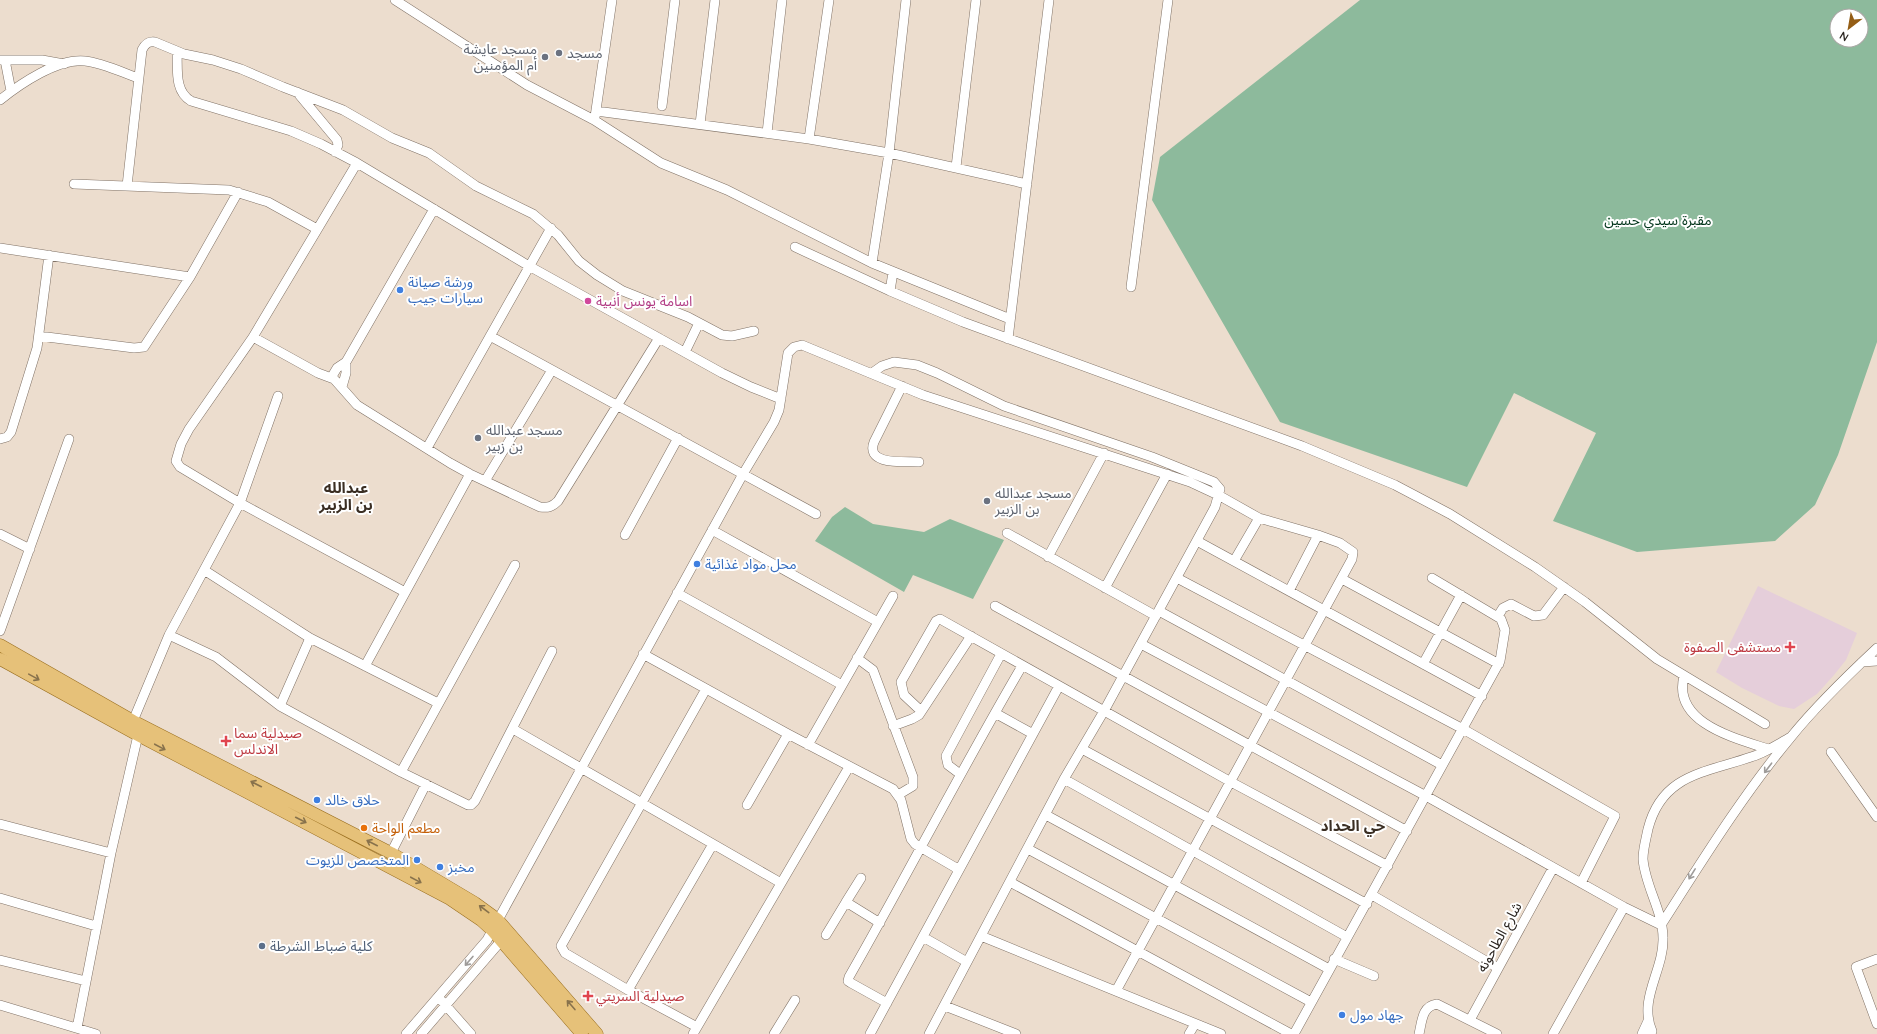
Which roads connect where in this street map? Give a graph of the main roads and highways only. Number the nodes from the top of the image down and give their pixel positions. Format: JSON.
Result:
{"nodes":[{"id":1,"x":0,"y":645,"type":"edge"},
{"id":2,"x":0,"y":659,"type":"edge"},
{"id":3,"x":494,"y":924,"type":"junction"},
{"id":4,"x":582,"y":1034,"type":"edge"},
{"id":5,"x":597,"y":1034,"type":"edge"}],
"edges":[{"from":3,"to":1,"type":"main road","one_way":true},
{"from":2,"to":3,"type":"main road","one_way":true},
{"from":3,"to":4,"type":"main road"},
{"from":5,"to":3,"type":"main road","one_way":true}]}
